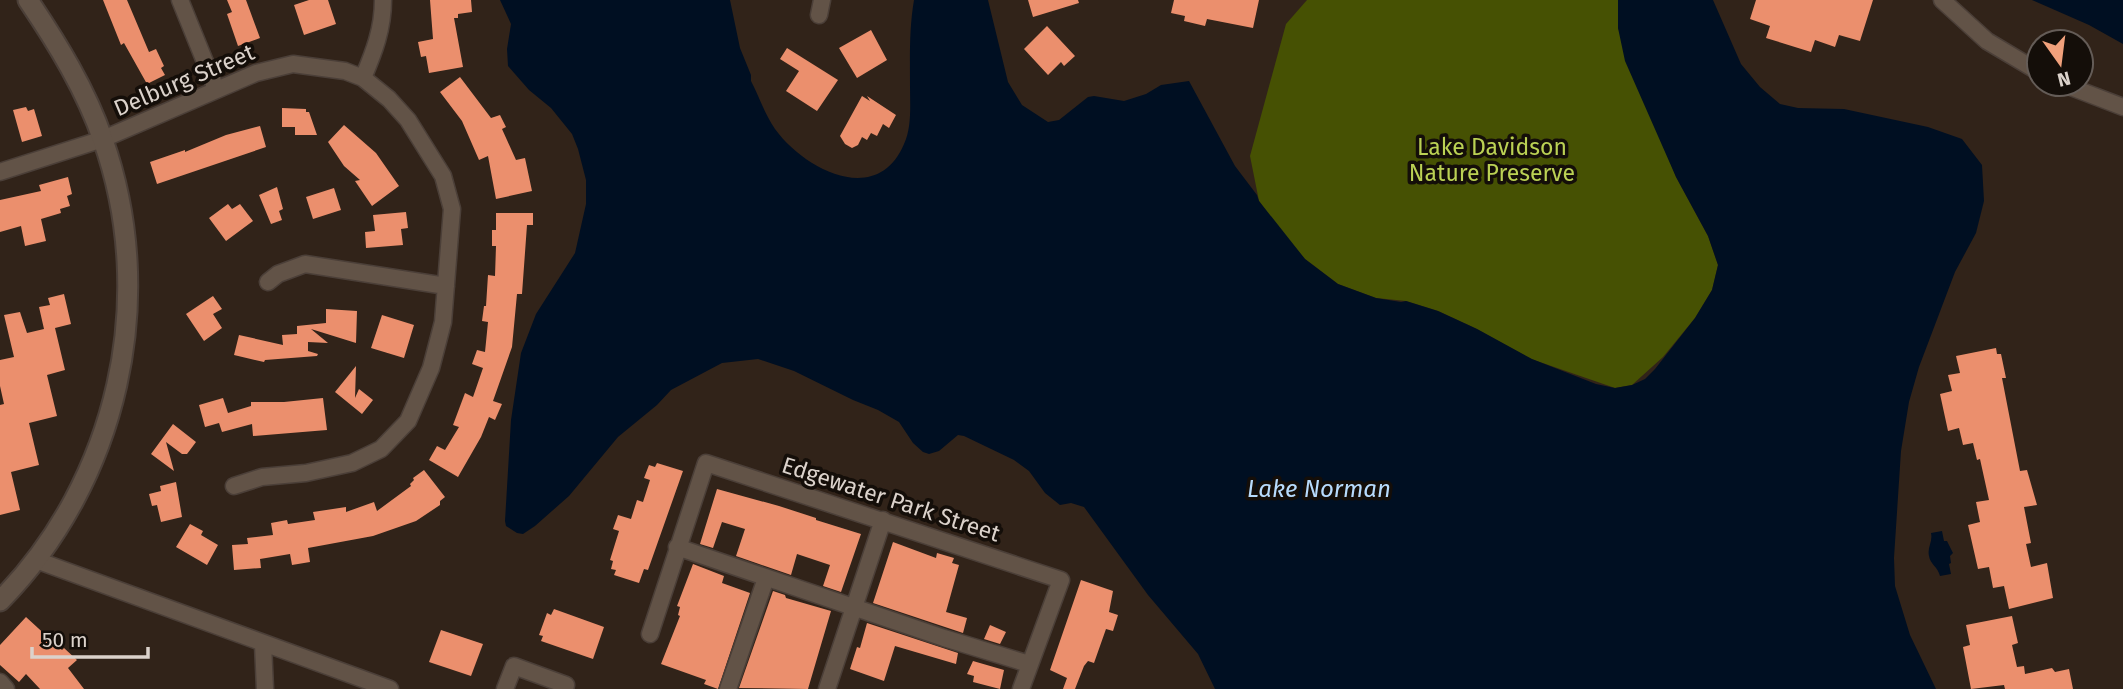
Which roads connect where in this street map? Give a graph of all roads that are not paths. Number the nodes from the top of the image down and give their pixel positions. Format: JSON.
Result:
{"nodes":[{"id":1,"x":28,"y":0,"type":"edge"},
{"id":2,"x":180,"y":0,"type":"edge"},
{"id":3,"x":383,"y":0,"type":"edge"},
{"id":4,"x":1942,"y":0,"type":"edge"},
{"id":5,"x":2025,"y":64,"type":"edge"},
{"id":6,"x":363,"y":78,"type":"junction"},
{"id":7,"x":216,"y":89,"type":"junction"},
{"id":8,"x":2095,"y":96,"type":"edge"},
{"id":9,"x":2123,"y":107,"type":"edge"},
{"id":10,"x":103,"y":139,"type":"junction"},
{"id":11,"x":0,"y":172,"type":"edge"},
{"id":12,"x":268,"y":282,"type":"dead end"},
{"id":13,"x":446,"y":286,"type":"junction"},
{"id":14,"x":234,"y":486,"type":"dead end"},
{"id":15,"x":883,"y":520,"type":"junction"},
{"id":16,"x":677,"y":547,"type":"junction"},
{"id":17,"x":36,"y":560,"type":"junction"},
{"id":18,"x":766,"y":578,"type":"junction"},
{"id":19,"x":0,"y":601,"type":"edge"},
{"id":20,"x":855,"y":608,"type":"junction"},
{"id":21,"x":650,"y":634,"type":"dead end"},
{"id":22,"x":263,"y":644,"type":"junction"},
{"id":23,"x":1029,"y":664,"type":"junction"},
{"id":24,"x":0,"y":682,"type":"edge"},
{"id":25,"x":6,"y":689,"type":"edge"},
{"id":26,"x":265,"y":689,"type":"edge"},
{"id":27,"x":390,"y":689,"type":"edge"},
{"id":28,"x":505,"y":689,"type":"edge"},
{"id":29,"x":565,"y":689,"type":"edge"},
{"id":30,"x":729,"y":689,"type":"edge"},
{"id":31,"x":827,"y":689,"type":"edge"},
{"id":32,"x":1021,"y":689,"type":"edge"}],
"edges":[{"from":1,"to":10,"type":"street"},
{"from":2,"to":7,"type":"street"},
{"from":3,"to":6,"type":"street"},
{"from":4,"to":5,"type":"street"},
{"from":6,"to":7,"type":"street","name":"Delburg Street"},
{"from":6,"to":13,"type":"street","name":"Delburg Street"},
{"from":7,"to":10,"type":"street","name":"Delburg Street"},
{"from":8,"to":9,"type":"street"},
{"from":10,"to":11,"type":"street","name":"Delburg Street"},
{"from":10,"to":17,"type":"street"},
{"from":12,"to":13,"type":"street"},
{"from":13,"to":14,"type":"street","name":"Delburg Street"},
{"from":15,"to":16,"type":"street","name":"Edgewater Park Street"},
{"from":15,"to":20,"type":"street"},
{"from":15,"to":23,"type":"street","name":"Edgewater Park Street"},
{"from":16,"to":18,"type":"street"},
{"from":16,"to":21,"type":"street"},
{"from":17,"to":19,"type":"street"},
{"from":17,"to":22,"type":"street"},
{"from":18,"to":20,"type":"street"},
{"from":18,"to":30,"type":"street"},
{"from":20,"to":23,"type":"street"},
{"from":20,"to":31,"type":"street"},
{"from":22,"to":26,"type":"street"},
{"from":22,"to":27,"type":"street"},
{"from":23,"to":32,"type":"street"},
{"from":24,"to":25,"type":"street"},
{"from":28,"to":29,"type":"street"}]}
